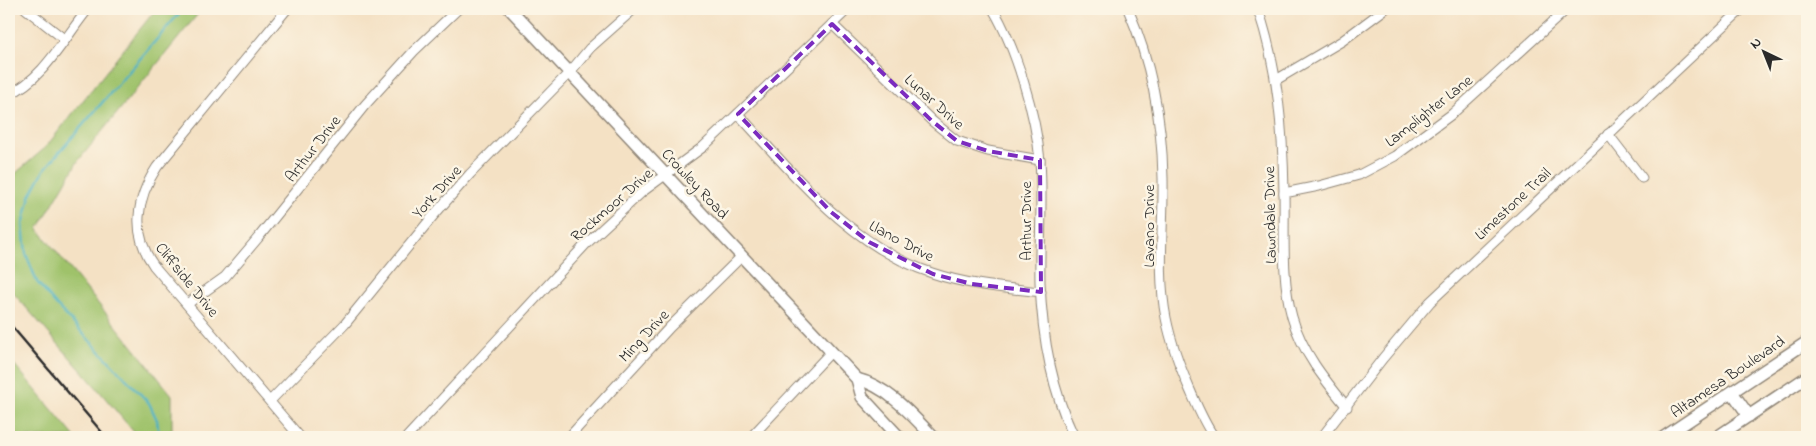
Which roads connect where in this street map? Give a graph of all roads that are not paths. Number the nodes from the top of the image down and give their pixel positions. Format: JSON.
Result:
{"nodes":[{"id":1,"x":26,"y":9,"type":"edge"},
{"id":2,"x":88,"y":9,"type":"edge"},
{"id":3,"x":288,"y":9,"type":"edge"},
{"id":4,"x":458,"y":9,"type":"edge"},
{"id":5,"x":510,"y":9,"type":"edge"},
{"id":6,"x":634,"y":9,"type":"edge"},
{"id":7,"x":848,"y":9,"type":"edge"},
{"id":8,"x":993,"y":9,"type":"edge"},
{"id":9,"x":1128,"y":9,"type":"edge"},
{"id":10,"x":1258,"y":9,"type":"edge"},
{"id":11,"x":1385,"y":9,"type":"edge"},
{"id":12,"x":1567,"y":9,"type":"edge"},
{"id":13,"x":1742,"y":9,"type":"edge"},
{"id":14,"x":832,"y":24,"type":"junction"},
{"id":15,"x":64,"y":39,"type":"junction"},
{"id":16,"x":570,"y":72,"type":"junction"},
{"id":17,"x":1276,"y":80,"type":"junction"},
{"id":18,"x":9,"y":94,"type":"edge"},
{"id":19,"x":738,"y":114,"type":"junction"},
{"id":20,"x":1608,"y":134,"type":"junction"},
{"id":21,"x":1040,"y":160,"type":"junction"},
{"id":22,"x":667,"y":176,"type":"junction"},
{"id":23,"x":1642,"y":178,"type":"dead end"},
{"id":24,"x":1284,"y":193,"type":"junction"},
{"id":25,"x":742,"y":256,"type":"junction"},
{"id":26,"x":1041,"y":292,"type":"junction"},
{"id":27,"x":187,"y":304,"type":"junction"},
{"id":28,"x":1807,"y":342,"type":"edge"},
{"id":29,"x":831,"y":352,"type":"junction"},
{"id":30,"x":1807,"y":377,"type":"edge"},
{"id":31,"x":857,"y":379,"type":"junction"},
{"id":32,"x":1732,"y":392,"type":"junction"},
{"id":33,"x":270,"y":401,"type":"junction"},
{"id":34,"x":1346,"y":407,"type":"junction"},
{"id":35,"x":1749,"y":416,"type":"junction"},
{"id":36,"x":755,"y":436,"type":"edge"},
{"id":37,"x":300,"y":437,"type":"edge"},
{"id":38,"x":407,"y":437,"type":"edge"},
{"id":39,"x":570,"y":437,"type":"edge"},
{"id":40,"x":899,"y":437,"type":"edge"},
{"id":41,"x":934,"y":437,"type":"edge"},
{"id":42,"x":1074,"y":437,"type":"edge"},
{"id":43,"x":1214,"y":437,"type":"edge"},
{"id":44,"x":1322,"y":437,"type":"edge"},
{"id":45,"x":1664,"y":437,"type":"edge"},
{"id":46,"x":1717,"y":437,"type":"edge"}],
"edges":[{"from":1,"to":15,"type":"street"},
{"from":2,"to":15,"type":"street"},
{"from":3,"to":27,"type":"street","name":"Cliffside Drive"},
{"from":4,"to":27,"type":"street","name":"Arthur Drive"},
{"from":5,"to":16,"type":"main road","name":"Crowley Road"},
{"from":6,"to":16,"type":"street","name":"York Drive"},
{"from":7,"to":14,"type":"street","name":"Rockmoor Drive"},
{"from":8,"to":21,"type":"street","name":"Arthur Drive"},
{"from":9,"to":43,"type":"street","name":"Lavano Drive"},
{"from":10,"to":17,"type":"street","name":"Lawndale Drive"},
{"from":11,"to":17,"type":"street"},
{"from":12,"to":24,"type":"street","name":"Lamplighter Lane"},
{"from":13,"to":20,"type":"street","name":"Limestone Trail"},
{"from":14,"to":19,"type":"street","name":"Rockmoor Drive"},
{"from":14,"to":21,"type":"street","name":"Lunar Drive"},
{"from":15,"to":18,"type":"street"},
{"from":16,"to":22,"type":"main road","name":"Crowley Road"},
{"from":16,"to":33,"type":"street","name":"York Drive"},
{"from":17,"to":24,"type":"street","name":"Lawndale Drive"},
{"from":19,"to":22,"type":"street","name":"Rockmoor Drive"},
{"from":19,"to":26,"type":"street","name":"Llano Drive"},
{"from":20,"to":23,"type":"street"},
{"from":20,"to":34,"type":"street","name":"Limestone Trail"},
{"from":21,"to":26,"type":"street","name":"Arthur Drive"},
{"from":22,"to":25,"type":"main road","name":"Crowley Road"},
{"from":22,"to":38,"type":"street","name":"Rockmoor Drive"},
{"from":24,"to":34,"type":"street","name":"Lawndale Drive"},
{"from":25,"to":29,"type":"main road","name":"Crowley Road"},
{"from":25,"to":39,"type":"street","name":"Ming Drive"},
{"from":26,"to":42,"type":"street","name":"Arthur Drive"},
{"from":27,"to":33,"type":"street","name":"Cliffside Drive"},
{"from":28,"to":32,"type":"main road","name":"Altamesa Boulevard"},
{"from":29,"to":31,"type":"main road","name":"Crowley Road"},
{"from":29,"to":36,"type":"street"},
{"from":30,"to":35,"type":"main road"},
{"from":31,"to":40,"type":"main road","name":"Crowley Road"},
{"from":31,"to":41,"type":"main road","name":"Crowley Road"},
{"from":32,"to":35,"type":"main road"},
{"from":32,"to":45,"type":"main road","name":"Altamesa Boulevard"},
{"from":33,"to":37,"type":"street","name":"Cliffside Drive"},
{"from":34,"to":44,"type":"street","name":"Limestone Trail"},
{"from":35,"to":46,"type":"main road"}]}
